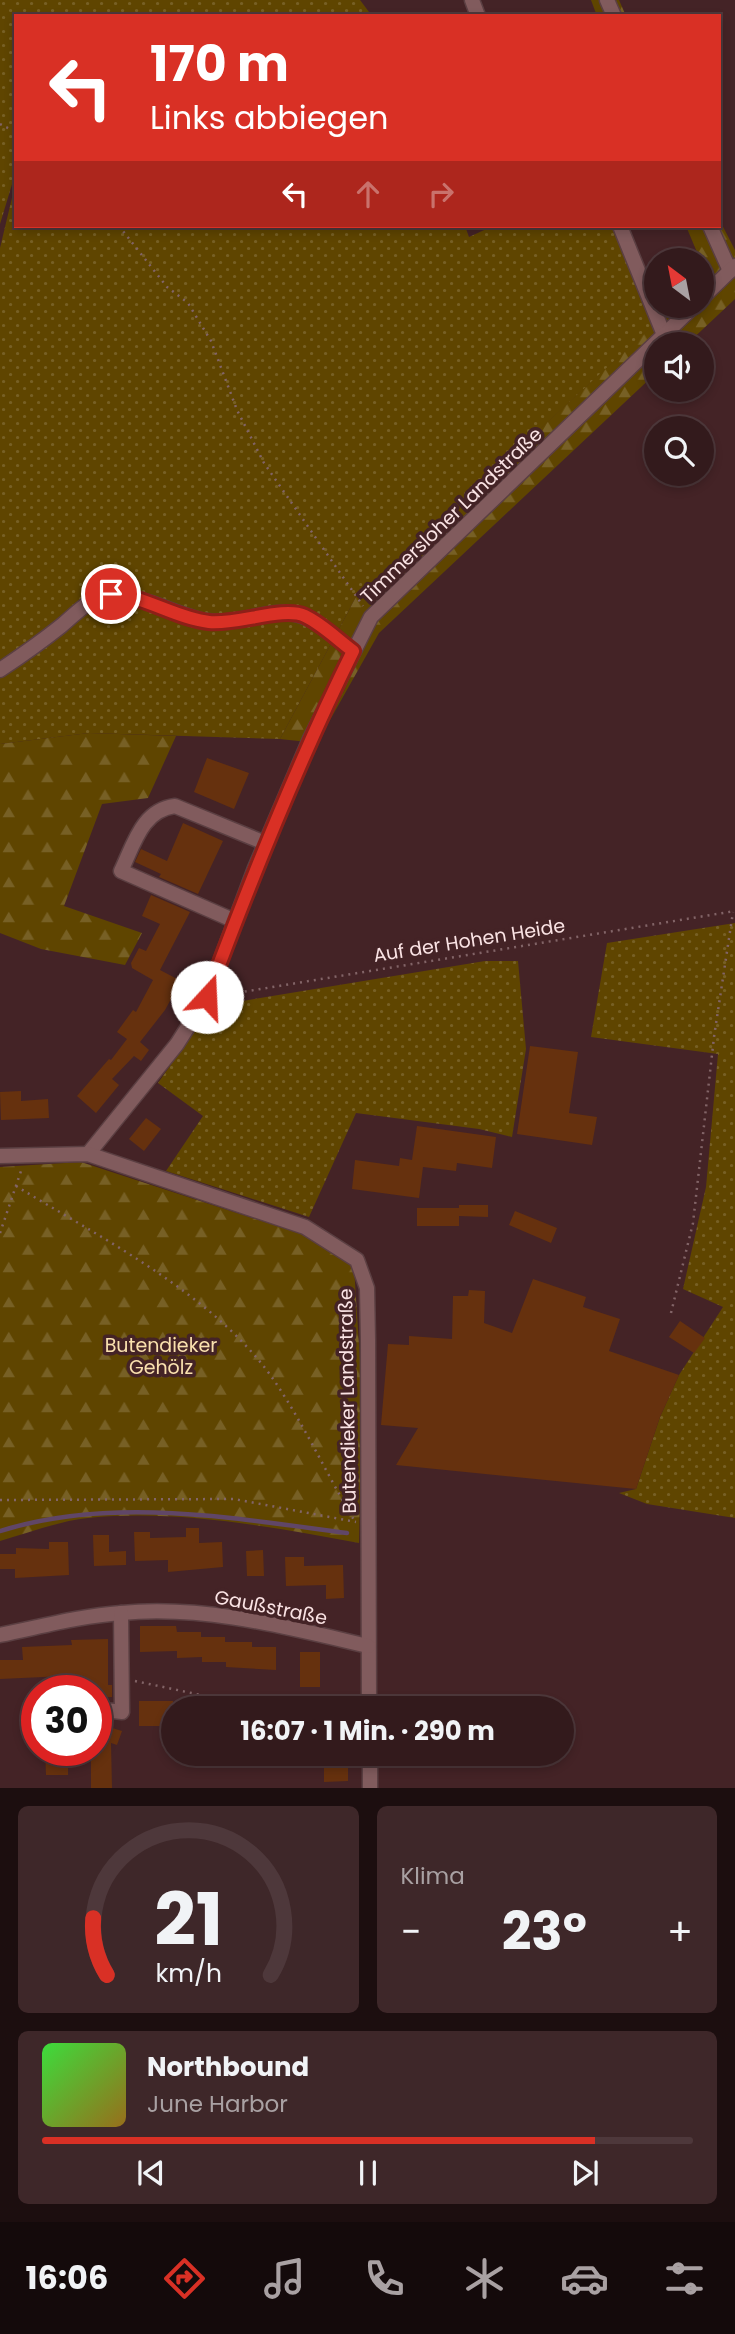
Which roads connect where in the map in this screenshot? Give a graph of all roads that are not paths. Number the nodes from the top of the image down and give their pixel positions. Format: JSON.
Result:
{"nodes":[{"id":1,"x":621,"y":228,"type":"edge"},
{"id":2,"x":711,"y":228,"type":"edge"},
{"id":3,"x":733,"y":269,"type":"edge"},
{"id":4,"x":714,"y":287,"type":"edge"},
{"id":5,"x":682,"y":318,"type":"edge"},
{"id":6,"x":663,"y":332,"type":"edge"},
{"id":7,"x":667,"y":332,"type":"edge"},
{"id":8,"x":644,"y":355,"type":"edge"},
{"id":9,"x":353,"y":651,"type":"junction"},
{"id":10,"x":0,"y":670,"type":"edge"},
{"id":11,"x":265,"y":843,"type":"junction"},
{"id":12,"x":235,"y":921,"type":"junction"},
{"id":13,"x":88,"y":1154,"type":"junction"},
{"id":14,"x":0,"y":1156,"type":"edge"},
{"id":15,"x":121,"y":1613,"type":"junction"},
{"id":16,"x":0,"y":1635,"type":"edge"},
{"id":17,"x":368,"y":1646,"type":"junction"},
{"id":18,"x":369,"y":1696,"type":"edge"},
{"id":19,"x":112,"y":1711,"type":"edge"},
{"id":20,"x":370,"y":1766,"type":"edge"},
{"id":21,"x":370,"y":1788,"type":"edge"}],
"edges":[{"from":1,"to":6,"type":"street"},
{"from":2,"to":3,"type":"street"},
{"from":3,"to":4,"type":"street"},
{"from":5,"to":7,"type":"street","name":"Timmersloher Landstraße"},
{"from":8,"to":9,"type":"street","name":"Timmersloher Landstraße"},
{"from":9,"to":10,"type":"street"},
{"from":9,"to":11,"type":"street","name":"Timmersloher Landstraße"},
{"from":11,"to":12,"type":"street","name":"Timmersloher Landstraße"},
{"from":11,"to":12,"type":"street"},
{"from":12,"to":13,"type":"street","name":"Timmersloher Landstraße"},
{"from":13,"to":14,"type":"street","name":"Butendieker Landstraße"},
{"from":13,"to":17,"type":"street","name":"Butendieker Landstraße"},
{"from":15,"to":16,"type":"street","name":"Gaußstraße"},
{"from":15,"to":17,"type":"street","name":"Gaußstraße"},
{"from":15,"to":19,"type":"street"},
{"from":17,"to":18,"type":"street","name":"Butendieker Landstraße"},
{"from":20,"to":21,"type":"street"}]}
